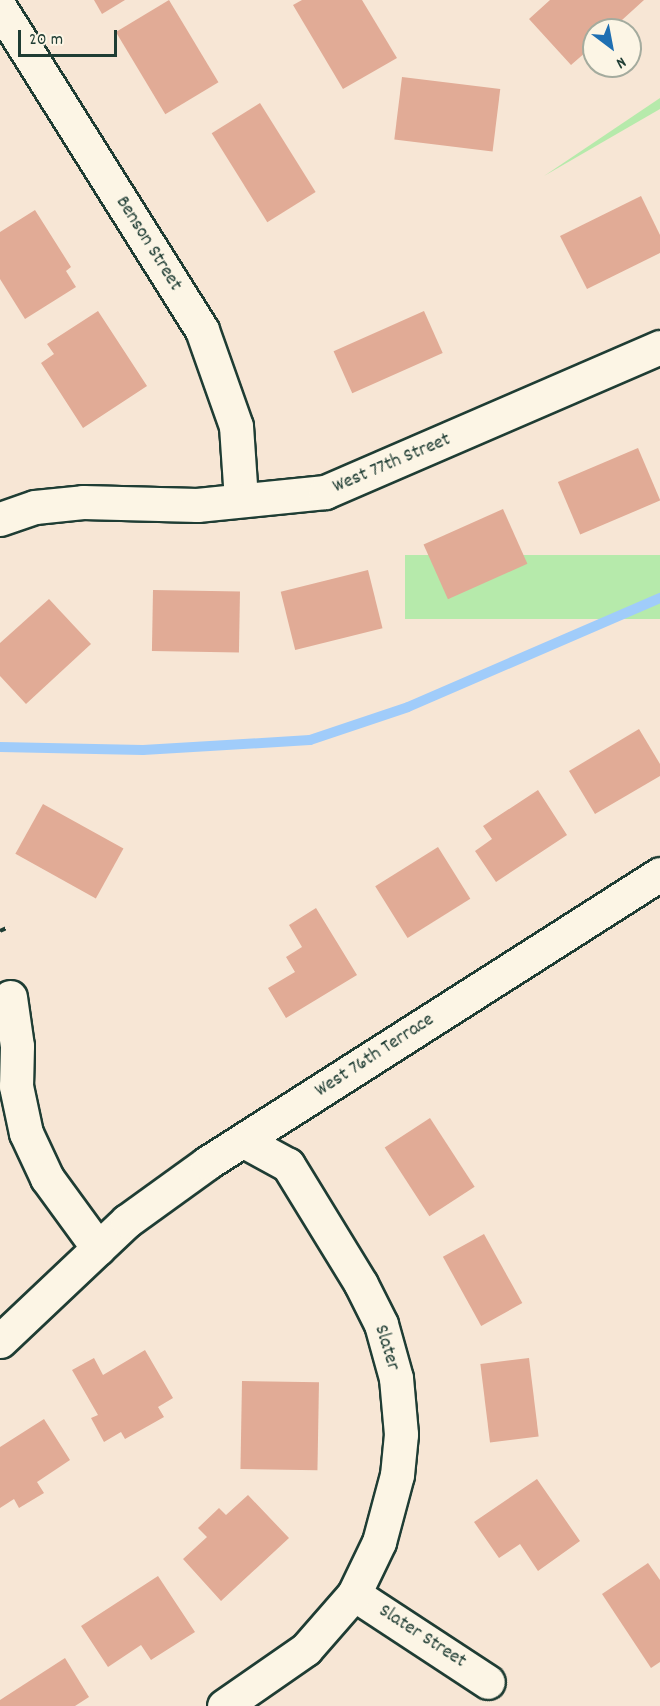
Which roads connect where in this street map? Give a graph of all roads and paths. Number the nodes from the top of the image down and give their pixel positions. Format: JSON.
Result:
{"nodes":[{"id":1,"x":0,"y":8,"type":"edge"},
{"id":2,"x":660,"y":347,"type":"edge"},
{"id":3,"x":241,"y":500,"type":"junction"},
{"id":4,"x":0,"y":519,"type":"edge"},
{"id":5,"x":660,"y":874,"type":"edge"},
{"id":6,"x":9,"y":927,"type":"dead end"},
{"id":7,"x":0,"y":931,"type":"edge"},
{"id":8,"x":10,"y":998,"type":"dead end"},
{"id":9,"x":246,"y":1142,"type":"junction"},
{"id":10,"x":98,"y":1248,"type":"junction"},
{"id":11,"x":0,"y":1341,"type":"edge"},
{"id":12,"x":354,"y":1594,"type":"junction"},
{"id":13,"x":488,"y":1682,"type":"dead end"},
{"id":14,"x":224,"y":1706,"type":"edge"}],
"edges":[{"from":1,"to":3,"type":"street","name":"Benson Street"},
{"from":2,"to":3,"type":"street","name":"West 77th Street"},
{"from":3,"to":4,"type":"street","name":"West 77th Street"},
{"from":5,"to":9,"type":"street","name":"West 76th Terrace"},
{"from":6,"to":7,"type":"path"},
{"from":8,"to":10,"type":"street"},
{"from":9,"to":10,"type":"street","name":"West 76th Terrace"},
{"from":9,"to":12,"type":"street","name":"Slater"},
{"from":10,"to":11,"type":"street","name":"West 76th Terrace"},
{"from":12,"to":13,"type":"street","name":"Slater Street"},
{"from":12,"to":14,"type":"street","name":"Slater"}]}
